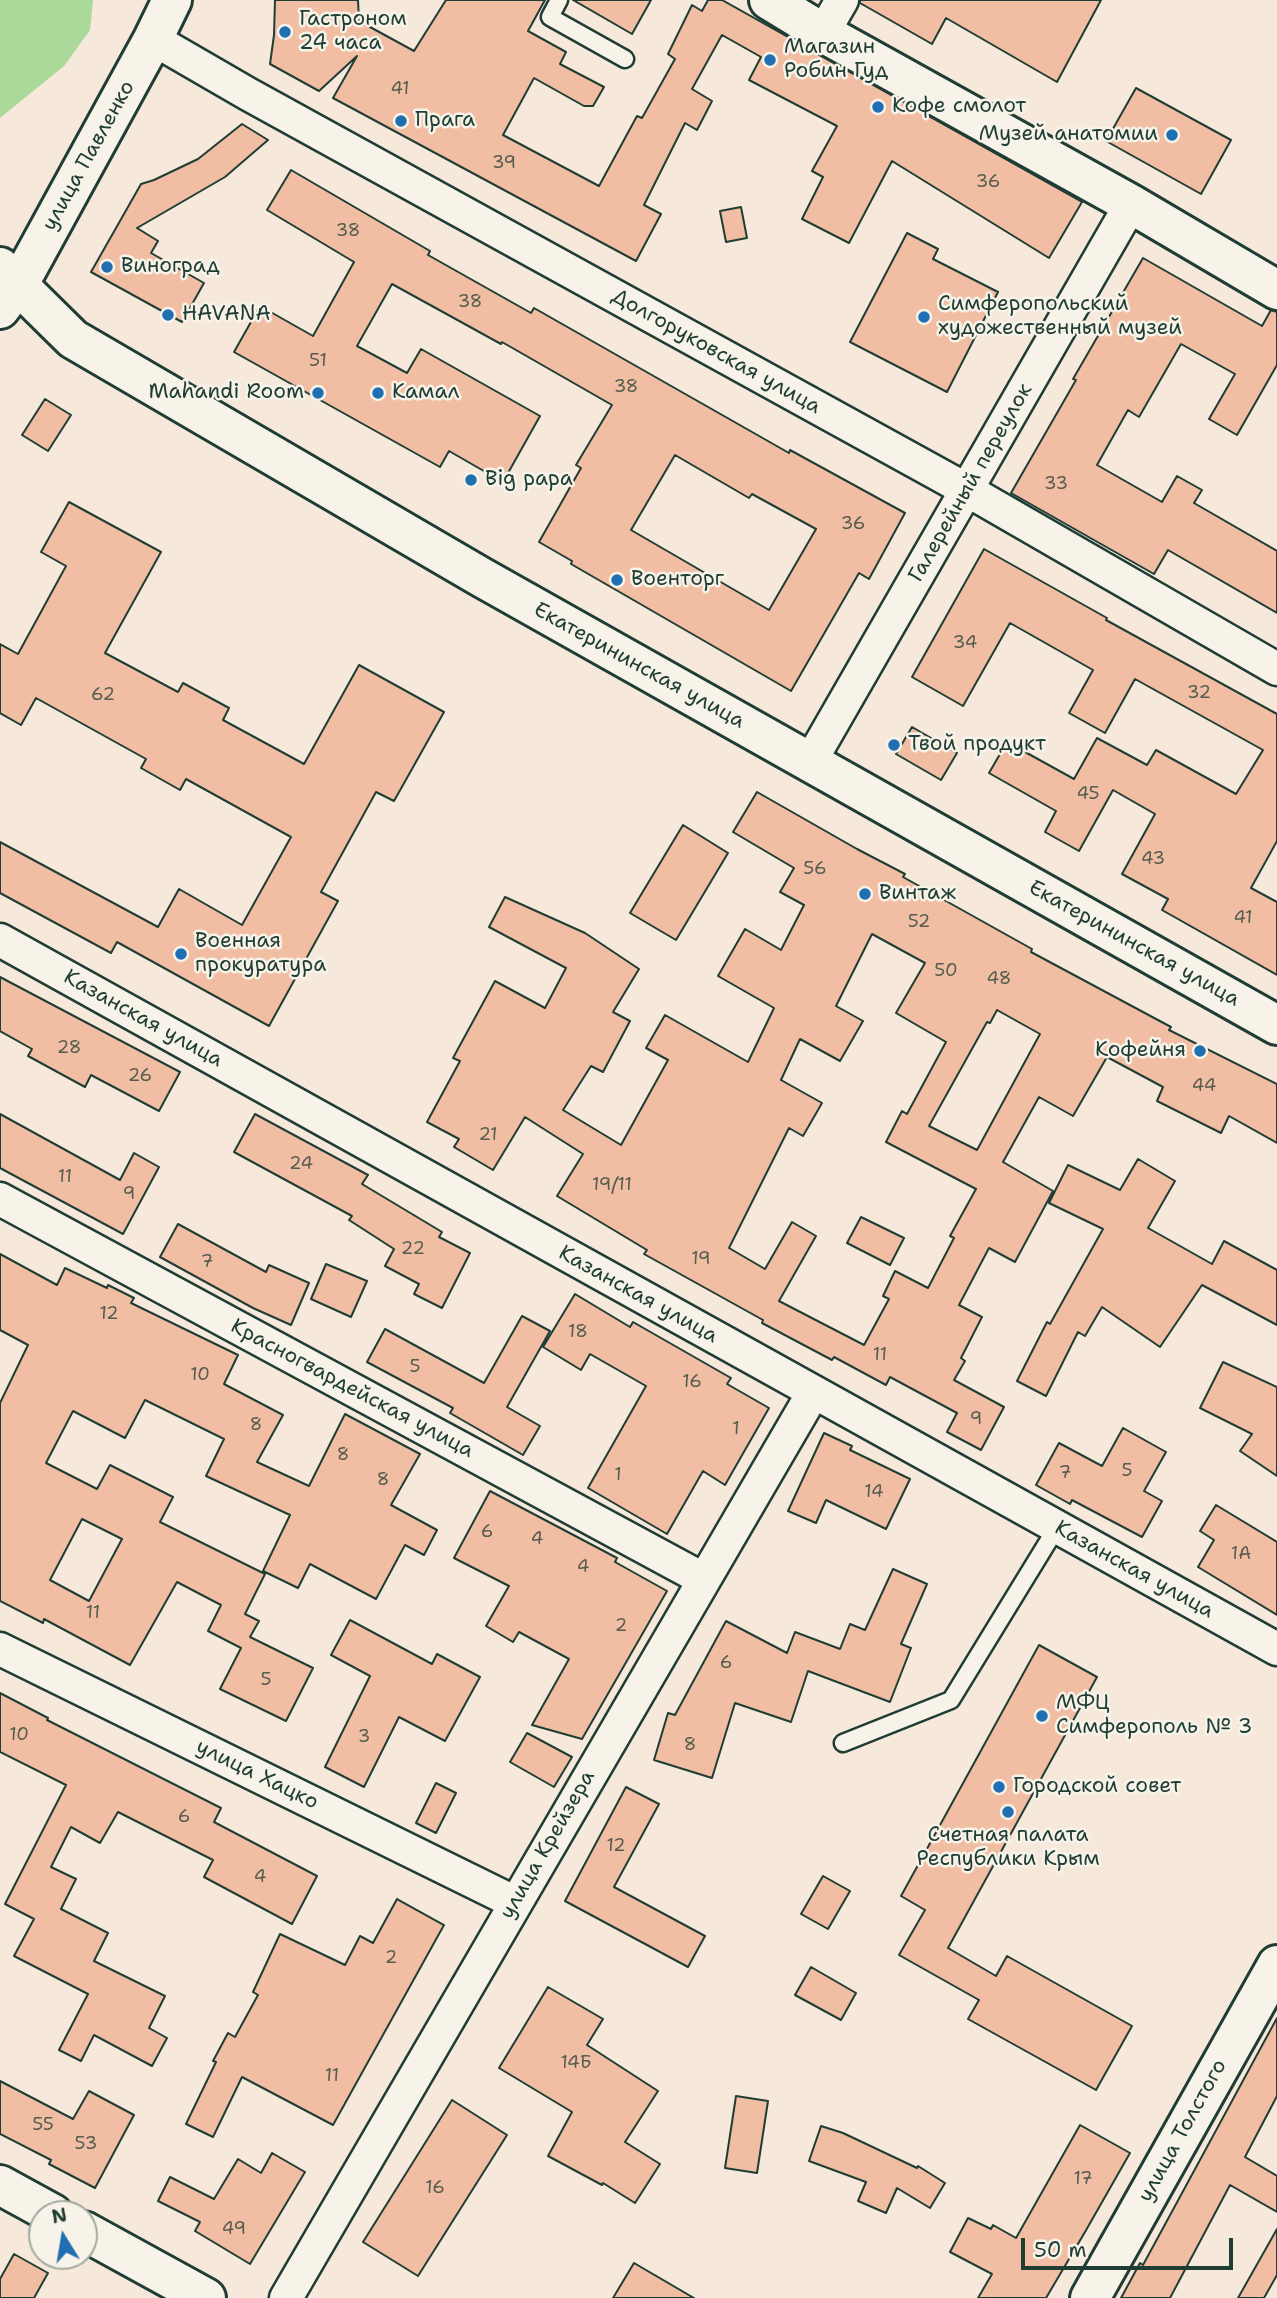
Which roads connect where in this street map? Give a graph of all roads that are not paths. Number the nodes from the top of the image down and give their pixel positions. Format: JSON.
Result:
{"nodes":[{"id":1,"x":172,"y":0,"type":"edge"},
{"id":2,"x":559,"y":0,"type":"edge"},
{"id":3,"x":769,"y":0,"type":"edge"},
{"id":4,"x":842,"y":0,"type":"edge"},
{"id":5,"x":823,"y":33,"type":"junction"},
{"id":6,"x":153,"y":39,"type":"junction"},
{"id":7,"x":625,"y":59,"type":"dead end"},
{"id":8,"x":1131,"y":204,"type":"junction"},
{"id":9,"x":6,"y":287,"type":"edge"},
{"id":10,"x":1277,"y":290,"type":"edge"},
{"id":11,"x":967,"y":490,"type":"junction"},
{"id":12,"x":1277,"y":669,"type":"edge"},
{"id":13,"x":810,"y":762,"type":"junction"},
{"id":14,"x":0,"y":940,"type":"edge"},
{"id":15,"x":1277,"y":1025,"type":"edge"},
{"id":16,"x":0,"y":1199,"type":"edge"},
{"id":17,"x":813,"y":1393,"type":"junction"},
{"id":18,"x":1057,"y":1527,"type":"junction"},
{"id":19,"x":703,"y":1579,"type":"junction"},
{"id":20,"x":0,"y":1649,"type":"edge"},
{"id":21,"x":1277,"y":1649,"type":"edge"},
{"id":22,"x":843,"y":1744,"type":"dead end"},
{"id":23,"x":514,"y":1902,"type":"junction"},
{"id":24,"x":1277,"y":1965,"type":"edge"},
{"id":25,"x":0,"y":2185,"type":"edge"},
{"id":26,"x":28,"y":2200,"type":"edge"},
{"id":27,"x":98,"y":2239,"type":"edge"},
{"id":28,"x":206,"y":2298,"type":"edge"},
{"id":29,"x":286,"y":2298,"type":"edge"},
{"id":30,"x":1090,"y":2298,"type":"edge"}],
"edges":[{"from":1,"to":6,"type":"main road","name":"улица Павленко"},
{"from":2,"to":7,"type":"lane"},
{"from":3,"to":5,"type":"main road"},
{"from":4,"to":5,"type":"street"},
{"from":5,"to":8,"type":"main road"},
{"from":6,"to":9,"type":"main road","name":"улица Павленко"},
{"from":6,"to":11,"type":"street","name":"Долгоруковская улица"},
{"from":8,"to":10,"type":"main road"},
{"from":8,"to":11,"type":"street","name":"Галерейный переулок"},
{"from":9,"to":13,"type":"main road","name":"Екатерининская улица"},
{"from":11,"to":12,"type":"street","name":"Долгоруковская улица"},
{"from":11,"to":13,"type":"street","name":"Галерейный переулок"},
{"from":13,"to":15,"type":"main road","name":"Екатерининская улица"},
{"from":14,"to":17,"type":"street","name":"Казанская улица"},
{"from":16,"to":19,"type":"street","name":"Красногвардейская улица"},
{"from":17,"to":18,"type":"street","name":"Казанская улица"},
{"from":17,"to":19,"type":"street","name":"улица Крейзера"},
{"from":18,"to":21,"type":"street","name":"Казанская улица"},
{"from":18,"to":22,"type":"lane"},
{"from":19,"to":23,"type":"street","name":"улица Крейзера"},
{"from":20,"to":23,"type":"street","name":"улица Хацко"},
{"from":23,"to":29,"type":"street","name":"улица Крейзера"},
{"from":24,"to":30,"type":"main road","name":"улица Толстого"},
{"from":25,"to":26,"type":"main road"},
{"from":27,"to":28,"type":"main road"}]}
